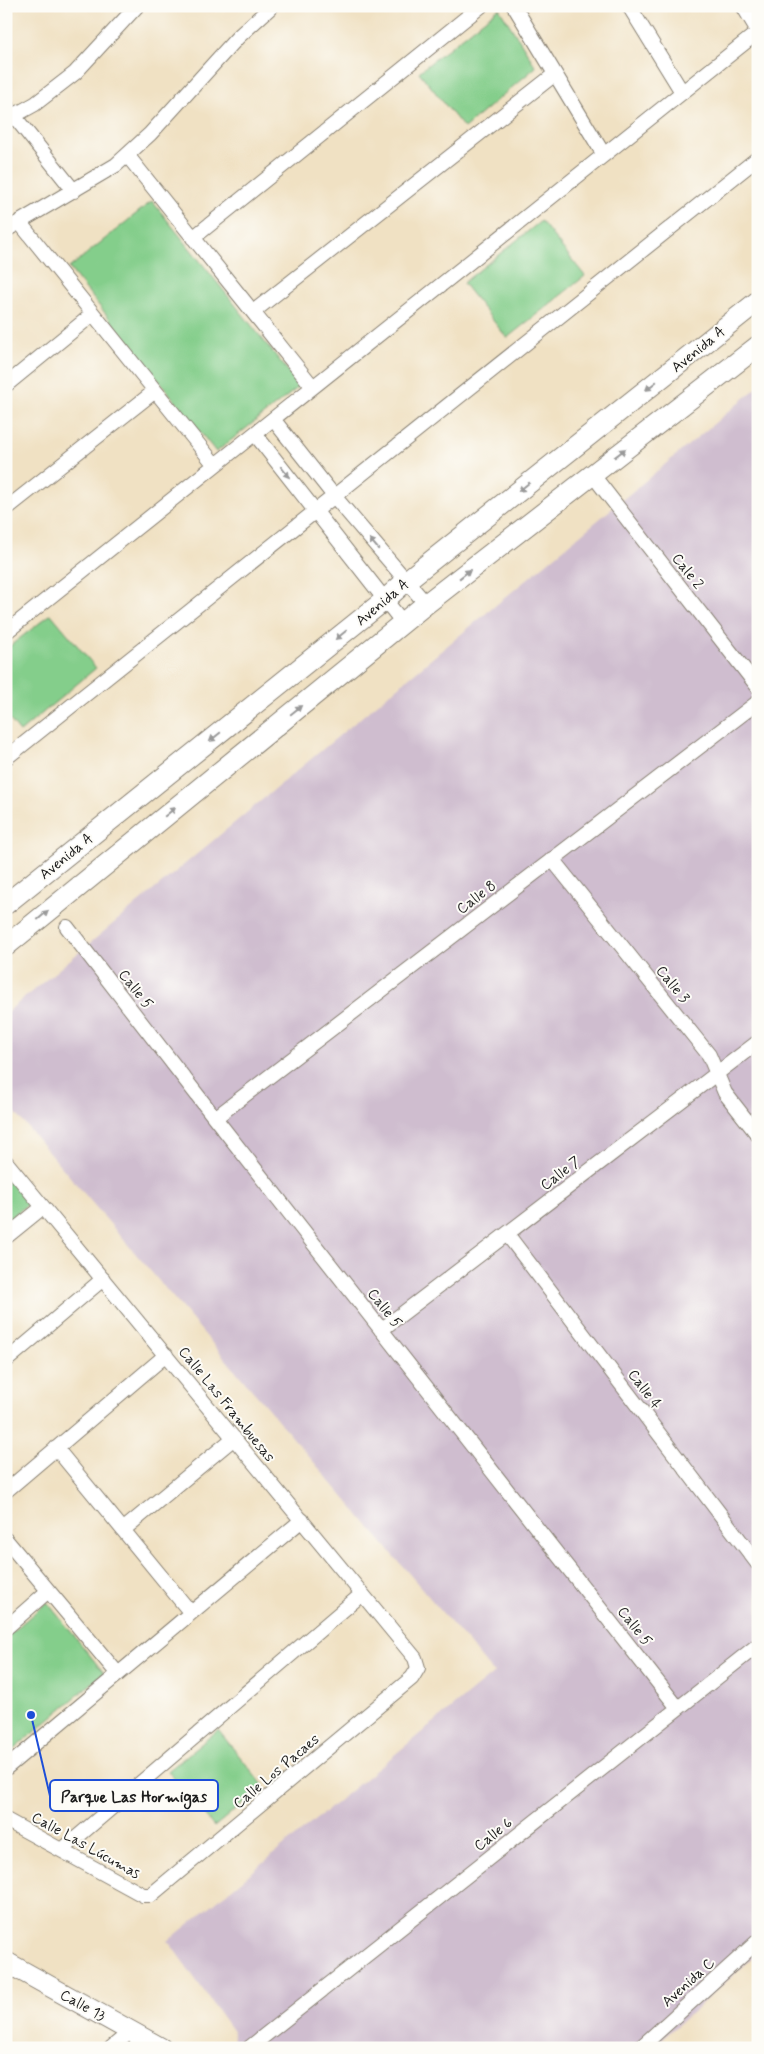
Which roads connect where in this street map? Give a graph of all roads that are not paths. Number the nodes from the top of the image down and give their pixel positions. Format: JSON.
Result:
{"nodes":[{"id":1,"x":137,"y":6,"type":"edge"},
{"id":2,"x":272,"y":6,"type":"edge"},
{"id":3,"x":481,"y":6,"type":"edge"},
{"id":4,"x":514,"y":6,"type":"edge"},
{"id":5,"x":629,"y":6,"type":"edge"},
{"id":6,"x":743,"y":6,"type":"edge"},
{"id":7,"x":758,"y":31,"type":"edge"},
{"id":8,"x":555,"y":74,"type":"junction"},
{"id":9,"x":682,"y":92,"type":"junction"},
{"id":10,"x":9,"y":114,"type":"edge"},
{"id":11,"x":127,"y":155,"type":"junction"},
{"id":12,"x":604,"y":155,"type":"junction"},
{"id":13,"x":758,"y":158,"type":"edge"},
{"id":14,"x":74,"y":191,"type":"junction"},
{"id":15,"x":20,"y":223,"type":"junction"},
{"id":16,"x":6,"y":230,"type":"edge"},
{"id":17,"x":193,"y":238,"type":"junction"},
{"id":18,"x":758,"y":301,"type":"edge"},
{"id":19,"x":253,"y":312,"type":"junction"},
{"id":20,"x":93,"y":314,"type":"junction"},
{"id":21,"x":758,"y":346,"type":"edge"},
{"id":22,"x":6,"y":385,"type":"edge"},
{"id":23,"x":313,"y":387,"type":"junction"},
{"id":24,"x":155,"y":391,"type":"junction"},
{"id":25,"x":273,"y":419,"type":"junction"},
{"id":26,"x":255,"y":434,"type":"junction"},
{"id":27,"x":215,"y":465,"type":"junction"},
{"id":28,"x":592,"y":474,"type":"junction"},
{"id":29,"x":334,"y":496,"type":"junction"},
{"id":30,"x":6,"y":510,"type":"edge"},
{"id":31,"x":315,"y":511,"type":"junction"},
{"id":32,"x":406,"y":581,"type":"junction"},
{"id":33,"x":386,"y":599,"type":"junction"},
{"id":34,"x":426,"y":604,"type":"junction"},
{"id":35,"x":404,"y":624,"type":"junction"},
{"id":36,"x":6,"y":632,"type":"edge"},
{"id":37,"x":758,"y":687,"type":"edge"},
{"id":38,"x":758,"y":702,"type":"edge"},
{"id":39,"x":6,"y":758,"type":"edge"},
{"id":40,"x":552,"y":859,"type":"junction"},
{"id":41,"x":6,"y":904,"type":"edge"},
{"id":42,"x":67,"y":927,"type":"dead end"},
{"id":43,"x":6,"y":946,"type":"edge"},
{"id":44,"x":758,"y":1042,"type":"edge"},
{"id":45,"x":717,"y":1074,"type":"junction"},
{"id":46,"x":215,"y":1118,"type":"junction"},
{"id":47,"x":758,"y":1135,"type":"edge"},
{"id":48,"x":6,"y":1162,"type":"edge"},
{"id":49,"x":43,"y":1206,"type":"junction"},
{"id":50,"x":507,"y":1234,"type":"junction"},
{"id":51,"x":6,"y":1237,"type":"edge"},
{"id":52,"x":103,"y":1279,"type":"junction"},
{"id":53,"x":381,"y":1330,"type":"junction"},
{"id":54,"x":166,"y":1355,"type":"junction"},
{"id":55,"x":6,"y":1361,"type":"edge"},
{"id":56,"x":234,"y":1438,"type":"junction"},
{"id":57,"x":56,"y":1448,"type":"junction"},
{"id":58,"x":6,"y":1491,"type":"edge"},
{"id":59,"x":302,"y":1520,"type":"junction"},
{"id":60,"x":123,"y":1530,"type":"junction"},
{"id":61,"x":6,"y":1540,"type":"edge"},
{"id":62,"x":758,"y":1564,"type":"edge"},
{"id":63,"x":48,"y":1591,"type":"junction"},
{"id":64,"x":362,"y":1594,"type":"junction"},
{"id":65,"x":191,"y":1613,"type":"junction"},
{"id":66,"x":6,"y":1628,"type":"edge"},
{"id":67,"x":758,"y":1645,"type":"edge"},
{"id":68,"x":418,"y":1668,"type":"joint"},
{"id":69,"x":118,"y":1674,"type":"junction"},
{"id":70,"x":678,"y":1708,"type":"junction"},
{"id":71,"x":6,"y":1768,"type":"edge"},
{"id":72,"x":6,"y":1820,"type":"edge"},
{"id":73,"x":62,"y":1850,"type":"junction"},
{"id":74,"x":151,"y":1895,"type":"joint"},
{"id":75,"x":758,"y":1940,"type":"edge"},
{"id":76,"x":6,"y":1962,"type":"edge"},
{"id":77,"x":130,"y":2032,"type":"junction"},
{"id":78,"x":111,"y":2048,"type":"edge"},
{"id":79,"x":161,"y":2048,"type":"edge"},
{"id":80,"x":249,"y":2048,"type":"edge"},
{"id":81,"x":640,"y":2048,"type":"edge"}],
"edges":[{"from":1,"to":10,"type":"street"},
{"from":2,"to":11,"type":"street"},
{"from":3,"to":17,"type":"street"},
{"from":4,"to":8,"type":"street"},
{"from":5,"to":9,"type":"street"},
{"from":6,"to":7,"type":"street"},
{"from":7,"to":9,"type":"street"},
{"from":8,"to":12,"type":"street"},
{"from":8,"to":19,"type":"street"},
{"from":9,"to":12,"type":"street"},
{"from":10,"to":14,"type":"street"},
{"from":11,"to":14,"type":"street"},
{"from":11,"to":17,"type":"street"},
{"from":12,"to":23,"type":"street"},
{"from":13,"to":29,"type":"street"},
{"from":14,"to":15,"type":"street"},
{"from":15,"to":16,"type":"street"},
{"from":15,"to":20,"type":"street"},
{"from":17,"to":19,"type":"street"},
{"from":18,"to":32,"type":"street","name":"Avenida A","one_way":true},
{"from":19,"to":23,"type":"street"},
{"from":20,"to":22,"type":"street"},
{"from":20,"to":24,"type":"street"},
{"from":28,"to":21,"type":"street","name":"Avenida A","one_way":true},
{"from":23,"to":25,"type":"street"},
{"from":24,"to":27,"type":"street"},
{"from":24,"to":30,"type":"street"},
{"from":25,"to":26,"type":"street"},
{"from":25,"to":29,"type":"street"},
{"from":26,"to":27,"type":"street"},
{"from":26,"to":31,"type":"street","one_way":true},
{"from":27,"to":36,"type":"street"},
{"from":34,"to":28,"type":"street","name":"Avenida A","one_way":true},
{"from":28,"to":37,"type":"street","name":"Cale 2"},
{"from":29,"to":31,"type":"street"},
{"from":32,"to":29,"type":"street","one_way":true},
{"from":31,"to":33,"type":"street"},
{"from":31,"to":39,"type":"street"},
{"from":32,"to":33,"type":"street","name":"Avenida A"},
{"from":32,"to":34,"type":"street"},
{"from":33,"to":35,"type":"street"},
{"from":33,"to":41,"type":"street","name":"Avenida A","one_way":true},
{"from":34,"to":35,"type":"street","name":"Avenida A"},
{"from":43,"to":35,"type":"street","name":"Avenida A","one_way":true},
{"from":38,"to":40,"type":"street","name":"Calle 8"},
{"from":40,"to":45,"type":"street","name":"Calle 3"},
{"from":40,"to":46,"type":"street","name":"Calle 8"},
{"from":42,"to":46,"type":"street","name":"Calle 5"},
{"from":44,"to":45,"type":"street","name":"Calle 7"},
{"from":45,"to":47,"type":"street","name":"Calle 3"},
{"from":45,"to":50,"type":"street","name":"Calle 7"},
{"from":46,"to":53,"type":"street","name":"Calle 5"},
{"from":48,"to":49,"type":"street","name":"Calle Las Frambuesas"},
{"from":49,"to":51,"type":"street"},
{"from":49,"to":52,"type":"street","name":"Calle Las Frambuesas"},
{"from":50,"to":53,"type":"street","name":"Calle 7"},
{"from":50,"to":62,"type":"street","name":"Calle 4"},
{"from":52,"to":54,"type":"street","name":"Calle Las Frambuesas"},
{"from":52,"to":55,"type":"street"},
{"from":53,"to":70,"type":"street","name":"Calle 5"},
{"from":54,"to":56,"type":"street","name":"Calle Las Frambuesas"},
{"from":54,"to":57,"type":"street"},
{"from":56,"to":59,"type":"street","name":"Calle Las Frambuesas"},
{"from":56,"to":60,"type":"street"},
{"from":57,"to":58,"type":"street"},
{"from":57,"to":60,"type":"street"},
{"from":59,"to":64,"type":"street","name":"Calle Las Frambuesas"},
{"from":59,"to":65,"type":"street"},
{"from":60,"to":65,"type":"street"},
{"from":61,"to":63,"type":"street"},
{"from":63,"to":66,"type":"street"},
{"from":63,"to":69,"type":"street"},
{"from":64,"to":68,"type":"street","name":"Calle Las Frambuesas"},
{"from":64,"to":73,"type":"street"},
{"from":65,"to":69,"type":"street"},
{"from":67,"to":70,"type":"street","name":"Calle 6"},
{"from":68,"to":74,"type":"street","name":"Calle Los Pacaes"},
{"from":69,"to":71,"type":"street"},
{"from":70,"to":80,"type":"street","name":"Calle 6"},
{"from":72,"to":73,"type":"street","name":"Calle Las Lúcumas"},
{"from":73,"to":74,"type":"street","name":"Calle Las Lúcumas"},
{"from":75,"to":81,"type":"street","name":"Avenida C"},
{"from":76,"to":77,"type":"street","name":"Calle 13"},
{"from":77,"to":78,"type":"street"},
{"from":77,"to":79,"type":"street","name":"Calle 13"}]}
